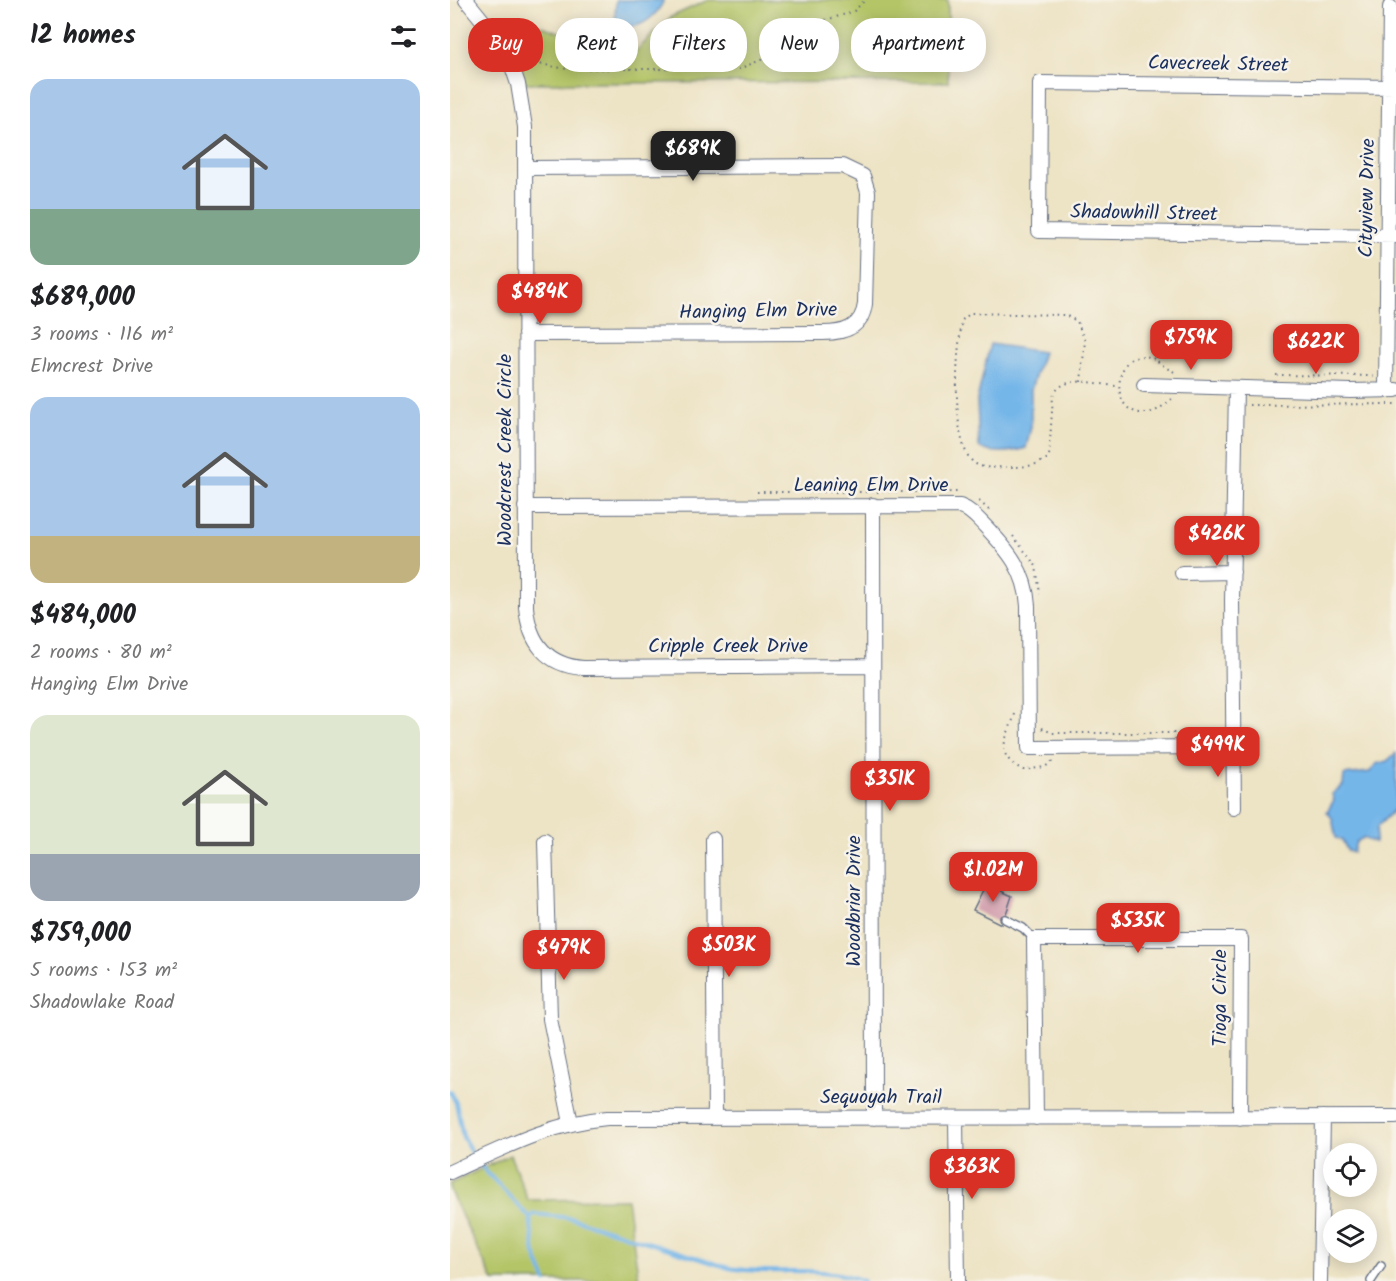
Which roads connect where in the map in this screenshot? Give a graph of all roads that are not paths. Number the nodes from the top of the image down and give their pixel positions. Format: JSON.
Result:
{"nodes":[{"id":1,"x":466,"y":0,"type":"edge"},
{"id":2,"x":1390,"y":7,"type":"dead end"},
{"id":3,"x":1040,"y":83,"type":"joint"},
{"id":4,"x":1393,"y":87,"type":"edge"},
{"id":5,"x":526,"y":168,"type":"junction"},
{"id":6,"x":1391,"y":236,"type":"edge"},
{"id":7,"x":525,"y":334,"type":"junction"},
{"id":8,"x":1144,"y":385,"type":"dead end"},
{"id":9,"x":1236,"y":388,"type":"junction"},
{"id":10,"x":1391,"y":390,"type":"edge"},
{"id":11,"x":873,"y":505,"type":"junction"},
{"id":12,"x":525,"y":507,"type":"junction"},
{"id":13,"x":1233,"y":572,"type":"junction"},
{"id":14,"x":1182,"y":573,"type":"dead end"},
{"id":15,"x":873,"y":666,"type":"junction"},
{"id":16,"x":583,"y":668,"type":"joint"},
{"id":17,"x":1233,"y":747,"type":"junction"},
{"id":18,"x":1234,"y":807,"type":"dead end"},
{"id":19,"x":713,"y":839,"type":"dead end"},
{"id":20,"x":545,"y":841,"type":"dead end"},
{"id":21,"x":1005,"y":919,"type":"dead end"},
{"id":22,"x":1034,"y":939,"type":"junction"},
{"id":23,"x":1323,"y":1117,"type":"junction"},
{"id":24,"x":1396,"y":1117,"type":"edge"},
{"id":25,"x":714,"y":1118,"type":"junction"},
{"id":26,"x":874,"y":1118,"type":"junction"},
{"id":27,"x":956,"y":1118,"type":"junction"},
{"id":28,"x":1036,"y":1118,"type":"junction"},
{"id":29,"x":1240,"y":1118,"type":"junction"},
{"id":30,"x":571,"y":1123,"type":"junction"},
{"id":31,"x":452,"y":1172,"type":"edge"},
{"id":32,"x":1381,"y":1266,"type":"dead end"},
{"id":33,"x":958,"y":1281,"type":"edge"},
{"id":34,"x":1320,"y":1281,"type":"edge"},
{"id":35,"x":1371,"y":1281,"type":"edge"}],
"edges":[{"from":1,"to":5,"type":"street","name":"Woodcrest Creek Circle"},
{"from":2,"to":4,"type":"street","name":"Cityview Drive"},
{"from":3,"to":4,"type":"street","name":"Cavecreek Street"},
{"from":3,"to":6,"type":"street","name":"Shadowhill Street"},
{"from":4,"to":6,"type":"street","name":"Cityview Drive"},
{"from":5,"to":7,"type":"street","name":"Woodcrest Creek Circle"},
{"from":5,"to":7,"type":"street","name":"Hanging Elm Drive"},
{"from":6,"to":10,"type":"street","name":"Cityview Drive"},
{"from":7,"to":12,"type":"street","name":"Woodcrest Creek Circle"},
{"from":8,"to":9,"type":"street"},
{"from":9,"to":10,"type":"street"},
{"from":9,"to":13,"type":"street"},
{"from":11,"to":12,"type":"street","name":"Leaning Elm Drive"},
{"from":11,"to":15,"type":"street","name":"Woodbriar Drive"},
{"from":11,"to":17,"type":"street","name":"Leaning Elm Drive"},
{"from":12,"to":16,"type":"street","name":"Woodcrest Creek Circle"},
{"from":13,"to":14,"type":"street"},
{"from":13,"to":17,"type":"street"},
{"from":15,"to":16,"type":"street","name":"Cripple Creek Drive"},
{"from":15,"to":26,"type":"street","name":"Woodbriar Drive"},
{"from":17,"to":18,"type":"street"},
{"from":19,"to":25,"type":"street"},
{"from":20,"to":30,"type":"street"},
{"from":21,"to":22,"type":"lane"},
{"from":22,"to":28,"type":"street"},
{"from":22,"to":29,"type":"street","name":"Tioga Circle"},
{"from":23,"to":24,"type":"street","name":"Sequoyah Trail"},
{"from":23,"to":29,"type":"street","name":"Sequoyah Trail"},
{"from":23,"to":34,"type":"street"},
{"from":25,"to":26,"type":"street","name":"Sequoyah Trail"},
{"from":25,"to":30,"type":"street","name":"Sequoyah Trail"},
{"from":26,"to":27,"type":"street","name":"Sequoyah Trail"},
{"from":27,"to":28,"type":"street","name":"Sequoyah Trail"},
{"from":27,"to":33,"type":"street"},
{"from":28,"to":29,"type":"street","name":"Sequoyah Trail"},
{"from":30,"to":31,"type":"street","name":"Sequoyah Trail"},
{"from":32,"to":35,"type":"lane"}]}
